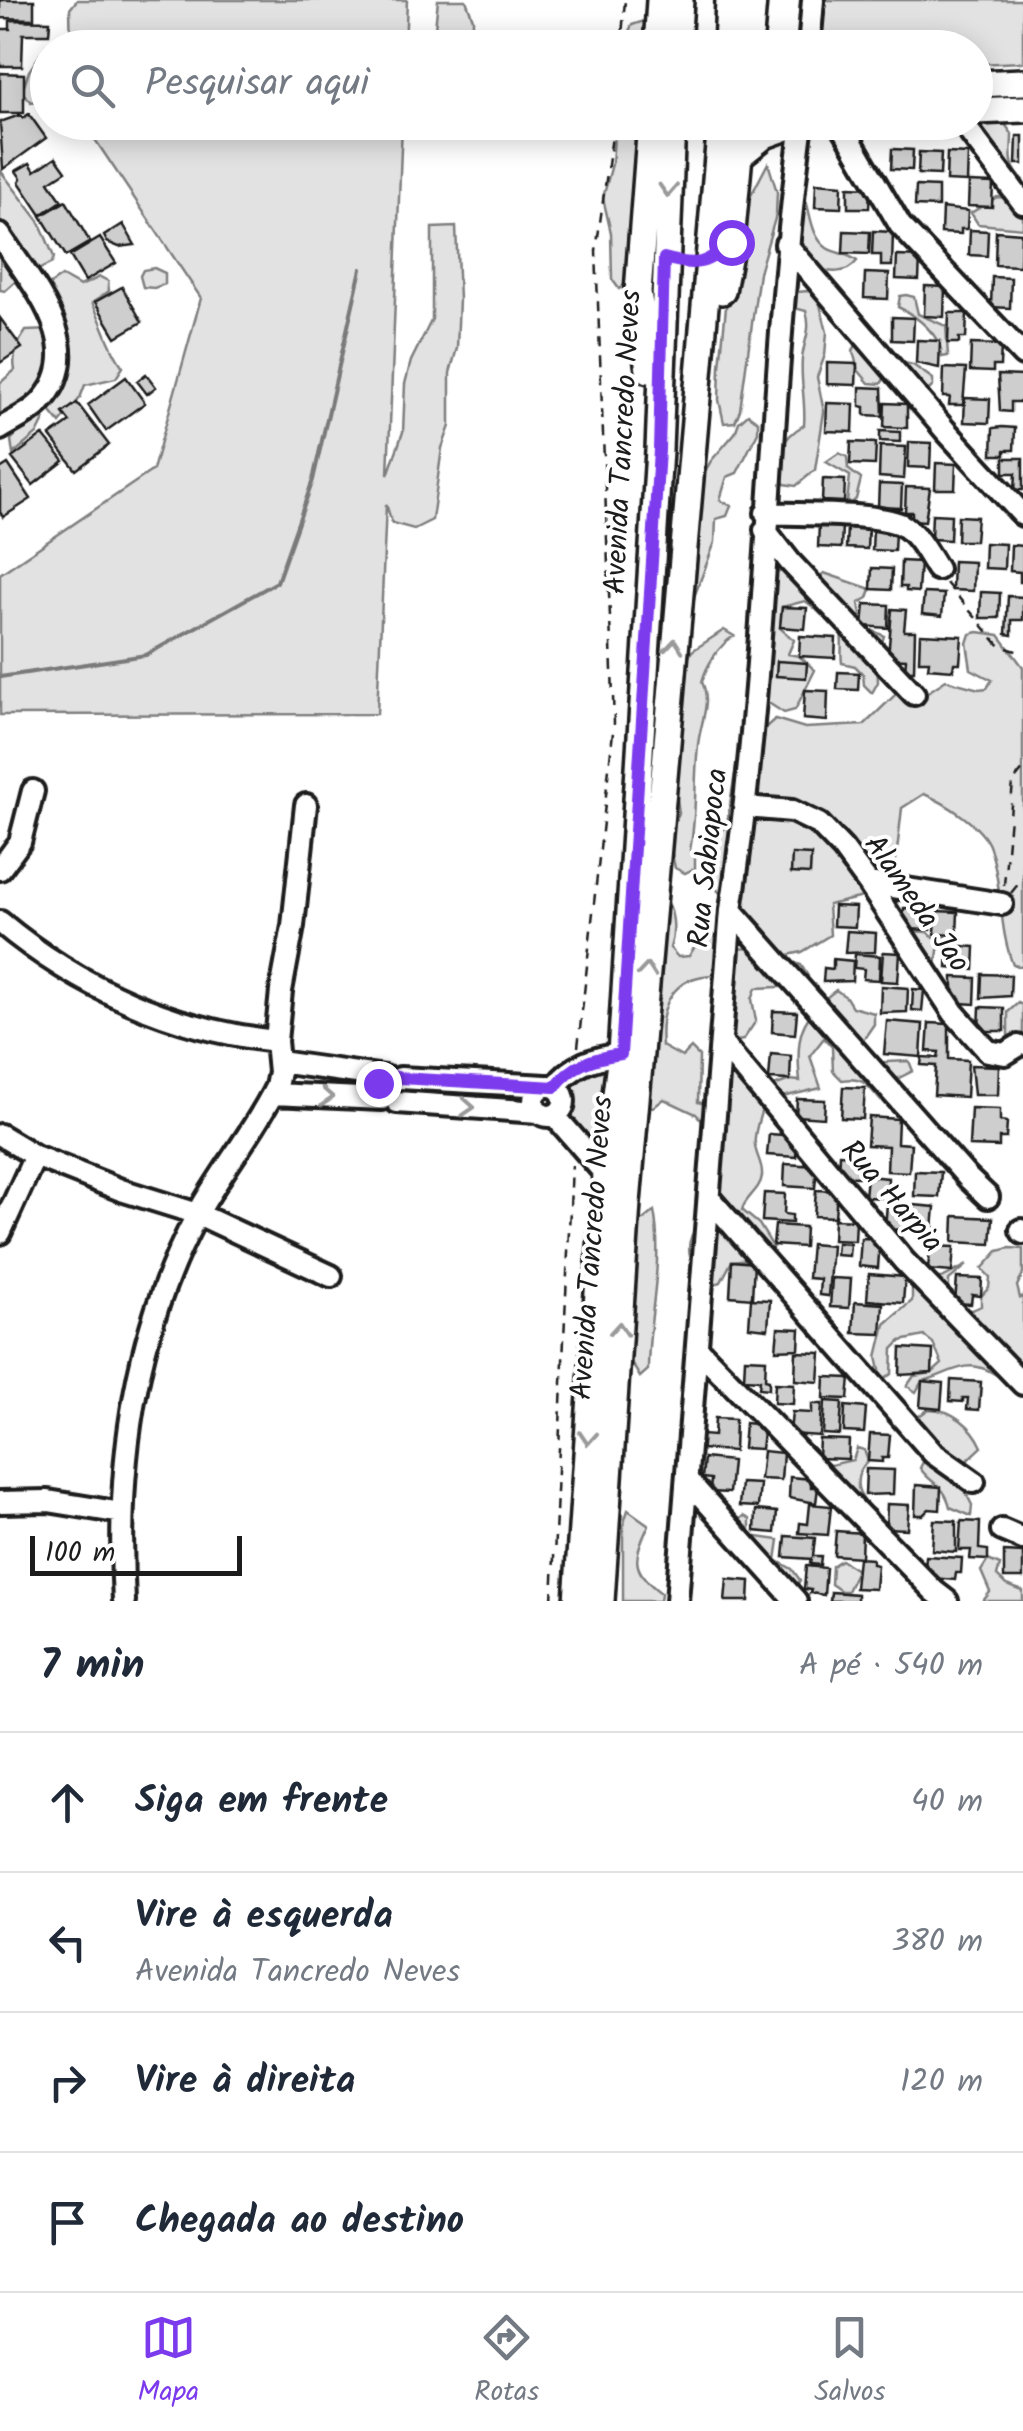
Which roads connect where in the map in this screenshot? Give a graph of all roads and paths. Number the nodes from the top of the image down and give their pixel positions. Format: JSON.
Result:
{"nodes":[{"id":1,"x":625,"y":0,"type":"edge"},
{"id":2,"x":660,"y":0,"type":"edge"},
{"id":3,"x":680,"y":0,"type":"edge"},
{"id":4,"x":729,"y":0,"type":"edge"},
{"id":5,"x":753,"y":0,"type":"edge"},
{"id":6,"x":813,"y":0,"type":"edge"},
{"id":7,"x":623,"y":30,"type":"edge"},
{"id":8,"x":658,"y":30,"type":"edge"},
{"id":9,"x":678,"y":30,"type":"edge"},
{"id":10,"x":728,"y":30,"type":"edge"},
{"id":11,"x":750,"y":30,"type":"edge"},
{"id":12,"x":810,"y":30,"type":"edge"},
{"id":13,"x":1023,"y":82,"type":"edge"},
{"id":14,"x":993,"y":83,"type":"edge"},
{"id":15,"x":1023,"y":109,"type":"edge"},
{"id":16,"x":993,"y":110,"type":"edge"},
{"id":17,"x":612,"y":140,"type":"edge"},
{"id":18,"x":649,"y":140,"type":"edge"},
{"id":19,"x":671,"y":140,"type":"edge"},
{"id":20,"x":720,"y":140,"type":"edge"},
{"id":21,"x":741,"y":140,"type":"edge"},
{"id":22,"x":760,"y":140,"type":"edge"},
{"id":23,"x":800,"y":140,"type":"edge"},
{"id":24,"x":850,"y":140,"type":"edge"},
{"id":25,"x":976,"y":140,"type":"edge"},
{"id":26,"x":740,"y":155,"type":"junction"},
{"id":27,"x":1023,"y":203,"type":"edge"},
{"id":28,"x":642,"y":225,"type":"junction"},
{"id":29,"x":0,"y":234,"type":"edge"},
{"id":30,"x":731,"y":242,"type":"junction"},
{"id":31,"x":786,"y":244,"type":"junction"},
{"id":32,"x":664,"y":258,"type":"junction"},
{"id":33,"x":710,"y":262,"type":"junction"},
{"id":34,"x":1023,"y":355,"type":"edge"},
{"id":35,"x":0,"y":430,"type":"edge"},
{"id":36,"x":692,"y":449,"type":"junction"},
{"id":37,"x":659,"y":450,"type":"junction"},
{"id":38,"x":1023,"y":515,"type":"edge"},
{"id":39,"x":765,"y":522,"type":"junction"},
{"id":40,"x":937,"y":569,"type":"joint"},
{"id":41,"x":1023,"y":652,"type":"edge"},
{"id":42,"x":914,"y":694,"type":"dead end"},
{"id":43,"x":1023,"y":769,"type":"edge"},
{"id":44,"x":33,"y":791,"type":"dead end"},
{"id":45,"x":306,"y":805,"type":"dead end"},
{"id":46,"x":746,"y":806,"type":"junction"},
{"id":47,"x":0,"y":869,"type":"edge"},
{"id":48,"x":1023,"y":878,"type":"edge"},
{"id":49,"x":868,"y":882,"type":"junction"},
{"id":50,"x":1002,"y":904,"type":"junction"},
{"id":51,"x":731,"y":910,"type":"junction"},
{"id":52,"x":0,"y":922,"type":"edge"},
{"id":53,"x":721,"y":1042,"type":"junction"},
{"id":54,"x":1018,"y":1046,"type":"dead end"},
{"id":55,"x":277,"y":1051,"type":"junction"},
{"id":56,"x":578,"y":1051,"type":"dead end"},
{"id":57,"x":621,"y":1054,"type":"junction"},
{"id":58,"x":392,"y":1078,"type":"junction"},
{"id":59,"x":559,"y":1088,"type":"junction"},
{"id":60,"x":273,"y":1094,"type":"junction"},
{"id":61,"x":390,"y":1101,"type":"junction"},
{"id":62,"x":547,"y":1114,"type":"junction"},
{"id":63,"x":574,"y":1128,"type":"dead end"},
{"id":64,"x":0,"y":1135,"type":"edge"},
{"id":65,"x":34,"y":1156,"type":"junction"},
{"id":66,"x":572,"y":1167,"type":"dead end"},
{"id":67,"x":606,"y":1175,"type":"junction"},
{"id":68,"x":988,"y":1197,"type":"dead end"},
{"id":69,"x":709,"y":1198,"type":"junction"},
{"id":70,"x":198,"y":1214,"type":"junction"},
{"id":71,"x":0,"y":1233,"type":"edge"},
{"id":72,"x":331,"y":1276,"type":"dead end"},
{"id":73,"x":698,"y":1350,"type":"junction"},
{"id":74,"x":1023,"y":1384,"type":"edge"},
{"id":75,"x":688,"y":1481,"type":"junction"},
{"id":76,"x":974,"y":1482,"type":"dead end"},
{"id":77,"x":0,"y":1502,"type":"edge"},
{"id":78,"x":122,"y":1513,"type":"junction"},
{"id":79,"x":1002,"y":1530,"type":"dead end"},
{"id":80,"x":1023,"y":1539,"type":"edge"},
{"id":81,"x":124,"y":1601,"type":"edge"},
{"id":82,"x":552,"y":1601,"type":"edge"},
{"id":83,"x":577,"y":1601,"type":"edge"},
{"id":84,"x":601,"y":1601,"type":"edge"},
{"id":85,"x":677,"y":1601,"type":"edge"},
{"id":86,"x":796,"y":1601,"type":"edge"},
{"id":87,"x":947,"y":1601,"type":"edge"}],
"edges":[{"from":1,"to":7,"type":"path"},
{"from":2,"to":8,"type":"main road"},
{"from":3,"to":9,"type":"main road"},
{"from":4,"to":10,"type":"main road"},
{"from":5,"to":11,"type":"main road"},
{"from":6,"to":12,"type":"street"},
{"from":13,"to":14,"type":"main road"},
{"from":15,"to":16,"type":"main road"},
{"from":17,"to":56,"type":"path"},
{"from":18,"to":28,"type":"main road"},
{"from":19,"to":32,"type":"main road","name":"Avenida Tancredo Neves","one_way":true},
{"from":20,"to":33,"type":"main road","name":"Avenida Tancredo Neves"},
{"from":21,"to":26,"type":"main road"},
{"from":22,"to":26,"type":"main road"},
{"from":23,"to":31,"type":"street","name":"Rua Sabiapoca"},
{"from":24,"to":34,"type":"street"},
{"from":25,"to":27,"type":"street"},
{"from":26,"to":30,"type":"main road"},
{"from":28,"to":32,"type":"main road"},
{"from":28,"to":37,"type":"main road"},
{"from":29,"to":35,"type":"street"},
{"from":30,"to":33,"type":"main road"},
{"from":30,"to":36,"type":"main road"},
{"from":31,"to":38,"type":"street"},
{"from":31,"to":39,"type":"street","name":"Rua Sabiapoca"},
{"from":32,"to":33,"type":"main road"},
{"from":32,"to":37,"type":"main road","name":"Avenida Tancredo Neves"},
{"from":33,"to":36,"type":"main road","name":"Avenida Tancredo Neves"},
{"from":84,"to":36,"type":"main road","name":"Avenida Tancredo Neves","one_way":true},
{"from":37,"to":57,"type":"main road","name":"Avenida Tancredo Neves"},
{"from":39,"to":40,"type":"street"},
{"from":39,"to":42,"type":"street"},
{"from":39,"to":46,"type":"street","name":"Rua Sabiapoca"},
{"from":40,"to":41,"type":"path"},
{"from":43,"to":50,"type":"path"},
{"from":44,"to":47,"type":"street"},
{"from":45,"to":55,"type":"street"},
{"from":46,"to":49,"type":"street","name":"Alameda Jao"},
{"from":46,"to":51,"type":"street","name":"Rua Sabiapoca"},
{"from":48,"to":50,"type":"path"},
{"from":49,"to":50,"type":"street"},
{"from":49,"to":54,"type":"street","name":"Alameda Jao"},
{"from":51,"to":53,"type":"street","name":"Rua Sabiapoca"},
{"from":51,"to":68,"type":"street"},
{"from":52,"to":55,"type":"street"},
{"from":53,"to":69,"type":"street","name":"Rua Sabiapoca"},
{"from":53,"to":74,"type":"street","name":"Rua Harpia"},
{"from":55,"to":58,"type":"street"},
{"from":55,"to":60,"type":"street"},
{"from":57,"to":59,"type":"street"},
{"from":57,"to":67,"type":"main road","name":"Avenida Tancredo Neves"},
{"from":58,"to":59,"type":"street"},
{"from":58,"to":61,"type":"street"},
{"from":59,"to":62,"type":"street"},
{"from":59,"to":63,"type":"path"},
{"from":60,"to":61,"type":"street","one_way":true},
{"from":60,"to":70,"type":"street"},
{"from":61,"to":62,"type":"street","one_way":true},
{"from":62,"to":67,"type":"street"},
{"from":64,"to":65,"type":"street"},
{"from":65,"to":70,"type":"street"},
{"from":65,"to":71,"type":"street"},
{"from":66,"to":82,"type":"path"},
{"from":67,"to":83,"type":"main road","name":"Avenida Tancredo Neves","one_way":true},
{"from":69,"to":73,"type":"street","name":"Rua Sabiapoca"},
{"from":69,"to":76,"type":"street"},
{"from":70,"to":72,"type":"street"},
{"from":70,"to":78,"type":"street"},
{"from":73,"to":75,"type":"street","name":"Rua Sabiapoca"},
{"from":73,"to":87,"type":"street"},
{"from":75,"to":85,"type":"street","name":"Rua Sabiapoca"},
{"from":75,"to":86,"type":"street"},
{"from":77,"to":78,"type":"street"},
{"from":78,"to":81,"type":"street"},
{"from":79,"to":80,"type":"street"}]}
